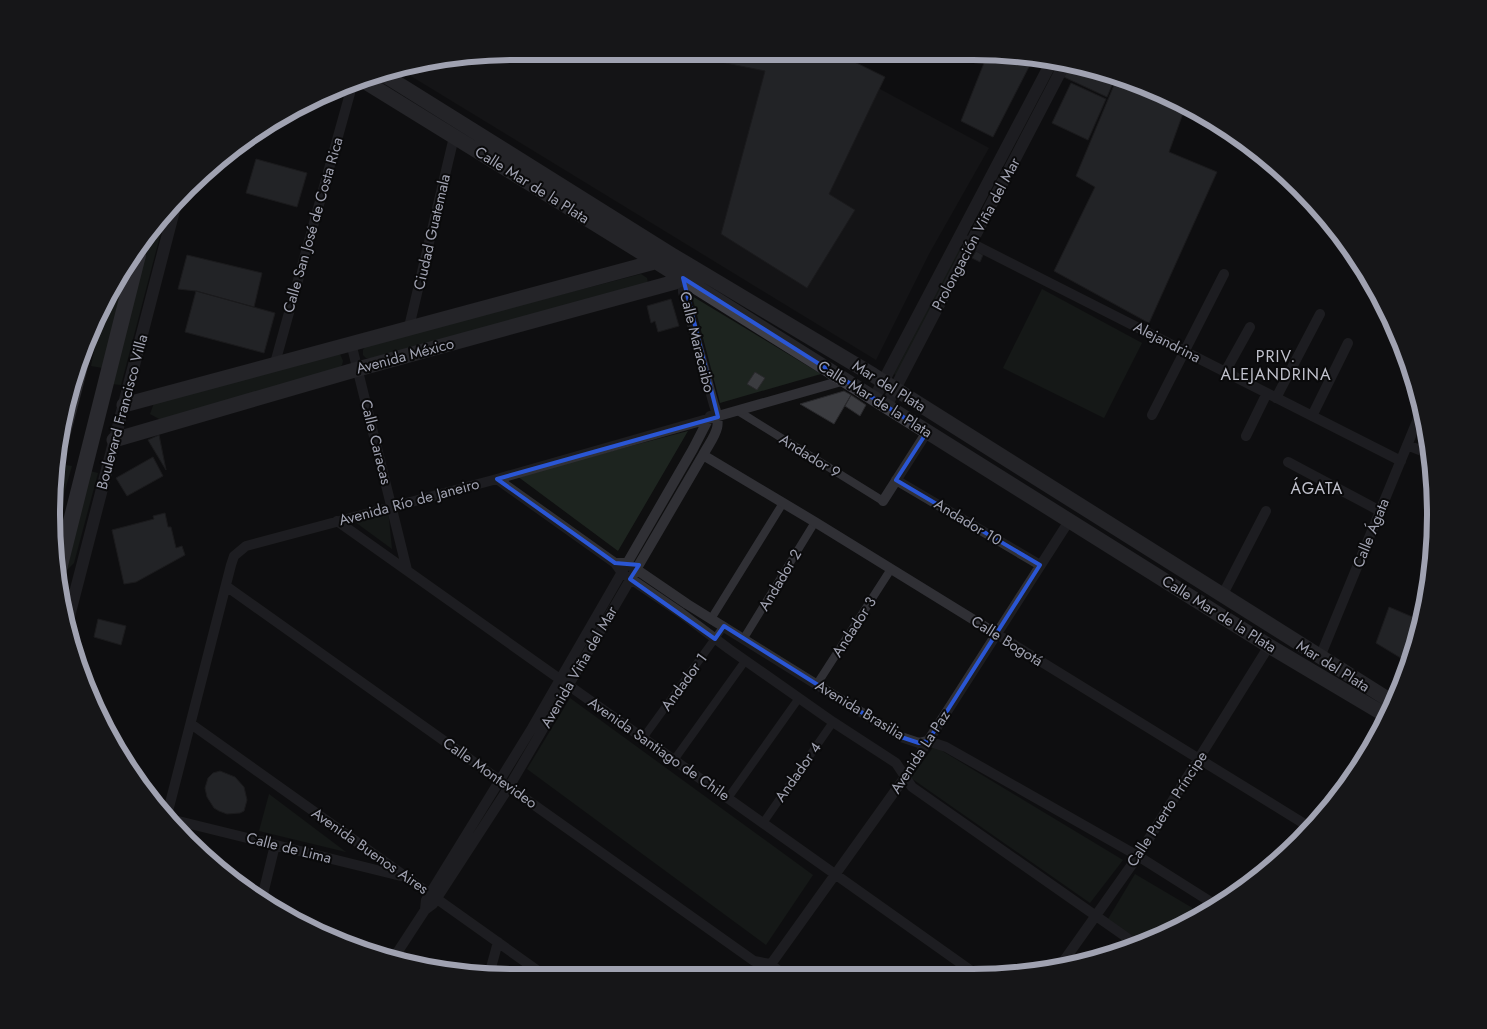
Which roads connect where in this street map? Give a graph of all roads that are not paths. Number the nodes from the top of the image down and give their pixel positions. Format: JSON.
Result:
{"nodes":[{"id":1,"x":1049,"y":67,"type":"edge"},
{"id":2,"x":1062,"y":69,"type":"edge"},
{"id":3,"x":388,"y":78,"type":"edge"},
{"id":4,"x":369,"y":84,"type":"edge"},
{"id":5,"x":351,"y":91,"type":"edge"},
{"id":6,"x":454,"y":137,"type":"junction"},
{"id":7,"x":173,"y":215,"type":"edge"},
{"id":8,"x":959,"y":238,"type":"junction"},
{"id":9,"x":972,"y":244,"type":"junction"},
{"id":10,"x":672,"y":255,"type":"junction"},
{"id":11,"x":656,"y":263,"type":"junction"},
{"id":12,"x":135,"y":265,"type":"edge"},
{"id":13,"x":688,"y":273,"type":"junction"},
{"id":14,"x":1224,"y":274,"type":"dead end"},
{"id":15,"x":1320,"y":314,"type":"dead end"},
{"id":16,"x":409,"y":327,"type":"junction"},
{"id":17,"x":1250,"y":327,"type":"dead end"},
{"id":18,"x":351,"y":342,"type":"junction"},
{"id":19,"x":1348,"y":343,"type":"dead end"},
{"id":20,"x":1185,"y":352,"type":"junction"},
{"id":21,"x":274,"y":363,"type":"junction"},
{"id":22,"x":358,"y":369,"type":"junction"},
{"id":23,"x":1225,"y":372,"type":"junction"},
{"id":24,"x":845,"y":380,"type":"junction"},
{"id":25,"x":889,"y":386,"type":"junction"},
{"id":26,"x":1272,"y":396,"type":"junction"},
{"id":27,"x":880,"y":403,"type":"junction"},
{"id":28,"x":124,"y":405,"type":"junction"},
{"id":29,"x":738,"y":411,"type":"junction"},
{"id":30,"x":1152,"y":415,"type":"dead end"},
{"id":31,"x":1312,"y":416,"type":"junction"},
{"id":32,"x":713,"y":418,"type":"junction"},
{"id":33,"x":1417,"y":421,"type":"edge"},
{"id":34,"x":927,"y":432,"type":"junction"},
{"id":35,"x":1246,"y":436,"type":"dead end"},
{"id":36,"x":114,"y":440,"type":"junction"},
{"id":37,"x":1407,"y":445,"type":"junction"},
{"id":38,"x":1422,"y":451,"type":"edge"},
{"id":39,"x":703,"y":455,"type":"junction"},
{"id":40,"x":1400,"y":461,"type":"junction"},
{"id":41,"x":1288,"y":462,"type":"dead end"},
{"id":42,"x":497,"y":479,"type":"junction"},
{"id":43,"x":896,"y":480,"type":"junction"},
{"id":44,"x":883,"y":501,"type":"joint"},
{"id":45,"x":783,"y":503,"type":"junction"},
{"id":46,"x":392,"y":506,"type":"junction"},
{"id":47,"x":1266,"y":511,"type":"dead end"},
{"id":48,"x":1380,"y":511,"type":"junction"},
{"id":49,"x":1069,"y":520,"type":"junction"},
{"id":50,"x":338,"y":521,"type":"junction"},
{"id":51,"x":815,"y":522,"type":"junction"},
{"id":52,"x":62,"y":556,"type":"edge"},
{"id":53,"x":615,"y":563,"type":"junction"},
{"id":54,"x":1040,"y":565,"type":"junction"},
{"id":55,"x":632,"y":566,"type":"junction"},
{"id":56,"x":891,"y":569,"type":"junction"},
{"id":57,"x":407,"y":570,"type":"junction"},
{"id":58,"x":626,"y":576,"type":"junction"},
{"id":59,"x":226,"y":586,"type":"junction"},
{"id":60,"x":1222,"y":596,"type":"junction"},
{"id":61,"x":71,"y":610,"type":"edge"},
{"id":62,"x":711,"y":619,"type":"junction"},
{"id":63,"x":724,"y":626,"type":"junction"},
{"id":64,"x":996,"y":634,"type":"junction"},
{"id":65,"x":744,"y":638,"type":"junction"},
{"id":66,"x":715,"y":639,"type":"junction"},
{"id":67,"x":1269,"y":646,"type":"junction"},
{"id":68,"x":1320,"y":657,"type":"junction"},
{"id":69,"x":745,"y":661,"type":"junction"},
{"id":70,"x":564,"y":682,"type":"junction"},
{"id":71,"x":817,"y":684,"type":"junction"},
{"id":72,"x":799,"y":698,"type":"junction"},
{"id":73,"x":1387,"y":700,"type":"edge"},
{"id":74,"x":1381,"y":713,"type":"edge"},
{"id":75,"x":833,"y":722,"type":"junction"},
{"id":76,"x":191,"y":724,"type":"junction"},
{"id":77,"x":644,"y":738,"type":"junction"},
{"id":78,"x":928,"y":741,"type":"junction"},
{"id":79,"x":1199,"y":759,"type":"junction"},
{"id":80,"x":674,"y":760,"type":"junction"},
{"id":81,"x":904,"y":777,"type":"junction"},
{"id":82,"x":504,"y":784,"type":"junction"},
{"id":83,"x":728,"y":798,"type":"junction"},
{"id":84,"x":169,"y":809,"type":"edge"},
{"id":85,"x":180,"y":821,"type":"edge"},
{"id":86,"x":763,"y":823,"type":"junction"},
{"id":87,"x":1305,"y":824,"type":"edge"},
{"id":88,"x":275,"y":845,"type":"junction"},
{"id":89,"x":1138,"y":856,"type":"junction"},
{"id":90,"x":835,"y":874,"type":"junction"},
{"id":91,"x":407,"y":878,"type":"junction"},
{"id":92,"x":263,"y":893,"type":"edge"},
{"id":93,"x":434,"y":896,"type":"junction"},
{"id":94,"x":1210,"y":902,"type":"edge"},
{"id":95,"x":1095,"y":916,"type":"junction"},
{"id":96,"x":1131,"y":940,"type":"edge"},
{"id":97,"x":498,"y":942,"type":"junction"},
{"id":98,"x":396,"y":954,"type":"edge"},
{"id":99,"x":1065,"y":959,"type":"edge"},
{"id":100,"x":754,"y":961,"type":"junction"},
{"id":101,"x":770,"y":964,"type":"junction"},
{"id":102,"x":491,"y":968,"type":"edge"},
{"id":103,"x":536,"y":969,"type":"edge"},
{"id":104,"x":758,"y":969,"type":"edge"},
{"id":105,"x":767,"y":969,"type":"edge"},
{"id":106,"x":776,"y":969,"type":"edge"},
{"id":107,"x":969,"y":969,"type":"edge"}],
"edges":[{"from":1,"to":8,"type":"street","name":"Prolongación Viña del Mar"},
{"from":2,"to":9,"type":"street","name":"Prolongación Viña del Mar"},
{"from":3,"to":10,"type":"main road","name":"Mar del Plata"},
{"from":4,"to":6,"type":"main road","name":"Calle Mar de la Plata"},
{"from":5,"to":21,"type":"street","name":"Calle San José de Costa Rica"},
{"from":6,"to":11,"type":"main road","name":"Calle Mar de la Plata"},
{"from":6,"to":16,"type":"street","name":"Ciudad Guatemala"},
{"from":7,"to":28,"type":"street","name":"Boulevard Francisco Villa"},
{"from":8,"to":9,"type":"street","name":"Alejandrina"},
{"from":8,"to":25,"type":"street","name":"Prolongación Viña del Mar"},
{"from":9,"to":20,"type":"street","name":"Alejandrina"},
{"from":9,"to":25,"type":"street","name":"Prolongación Viña del Mar"},
{"from":10,"to":11,"type":"main road","name":"Avenida México"},
{"from":10,"to":13,"type":"main road","name":"Mar del Plata"},
{"from":11,"to":13,"type":"main road","name":"Calle Mar de la Plata"},
{"from":11,"to":16,"type":"main road","name":"Avenida México"},
{"from":12,"to":52,"type":"main road","name":"Boulevard Francisco Villa"},
{"from":13,"to":22,"type":"main road","name":"Avenida México"},
{"from":13,"to":24,"type":"main road","name":"Calle Mar de la Plata"},
{"from":13,"to":25,"type":"main road","name":"Mar del Plata"},
{"from":13,"to":32,"type":"street","name":"Calle Maracaibo"},
{"from":14,"to":20,"type":"street"},
{"from":15,"to":26,"type":"street"},
{"from":16,"to":18,"type":"main road","name":"Avenida México"},
{"from":17,"to":23,"type":"street"},
{"from":18,"to":21,"type":"main road","name":"Avenida México"},
{"from":18,"to":22,"type":"street","name":"Calle Caracas"},
{"from":19,"to":31,"type":"street"},
{"from":20,"to":23,"type":"street","name":"Alejandrina"},
{"from":20,"to":30,"type":"street"},
{"from":21,"to":28,"type":"main road","name":"Avenida México"},
{"from":22,"to":36,"type":"main road","name":"Avenida México"},
{"from":22,"to":46,"type":"street","name":"Calle Caracas"},
{"from":23,"to":26,"type":"street","name":"Alejandrina"},
{"from":24,"to":27,"type":"main road","name":"Calle Mar de la Plata"},
{"from":24,"to":29,"type":"street","name":"Avenida Río de Janeiro"},
{"from":25,"to":27,"type":"street","name":"Prolongación Viña del Mar"},
{"from":25,"to":60,"type":"main road","name":"Mar del Plata"},
{"from":26,"to":31,"type":"street","name":"Alejandrina"},
{"from":26,"to":35,"type":"street"},
{"from":27,"to":34,"type":"main road","name":"Calle Mar de la Plata"},
{"from":28,"to":36,"type":"street","name":"Boulevard Francisco Villa"},
{"from":29,"to":32,"type":"street","name":"Avenida Río de Janeiro"},
{"from":29,"to":44,"type":"street","name":"Andador 9"},
{"from":31,"to":40,"type":"street","name":"Alejandrina"},
{"from":32,"to":39,"type":"street","name":"Avenida Viña del Mar"},
{"from":32,"to":42,"type":"street","name":"Avenida Río de Janeiro"},
{"from":32,"to":55,"type":"street","name":"Avenida Viña del Mar"},
{"from":33,"to":37,"type":"street","name":"Calle Ágata"},
{"from":34,"to":43,"type":"street"},
{"from":34,"to":49,"type":"main road","name":"Calle Mar de la Plata"},
{"from":36,"to":61,"type":"street","name":"Boulevard Francisco Villa"},
{"from":37,"to":38,"type":"street"},
{"from":37,"to":40,"type":"street","name":"Calle Ágata"},
{"from":39,"to":45,"type":"street","name":"Calle Bogotá"},
{"from":39,"to":55,"type":"street","name":"Avenida Viña del Mar"},
{"from":40,"to":48,"type":"street","name":"Calle Ágata"},
{"from":41,"to":48,"type":"street"},
{"from":42,"to":46,"type":"street","name":"Avenida Río de Janeiro"},
{"from":42,"to":53,"type":"street","name":"Avenida Brasilia"},
{"from":43,"to":44,"type":"street"},
{"from":43,"to":54,"type":"street","name":"Andador 10"},
{"from":45,"to":51,"type":"street","name":"Calle Bogotá"},
{"from":45,"to":62,"type":"street"},
{"from":46,"to":50,"type":"street","name":"Avenida Río de Janeiro"},
{"from":46,"to":57,"type":"street","name":"Calle Caracas"},
{"from":47,"to":60,"type":"street"},
{"from":48,"to":68,"type":"street","name":"Calle Ágata"},
{"from":49,"to":54,"type":"street","name":"Avenida La Paz"},
{"from":49,"to":67,"type":"main road","name":"Calle Mar de la Plata"},
{"from":50,"to":57,"type":"street","name":"Avenida Santiago de Chile"},
{"from":50,"to":59,"type":"street","name":"Avenida Río de Janeiro"},
{"from":51,"to":56,"type":"street","name":"Calle Bogotá"},
{"from":51,"to":65,"type":"street","name":"Andador 2"},
{"from":53,"to":55,"type":"street"},
{"from":53,"to":58,"type":"street","name":"Avenida Brasilia"},
{"from":54,"to":64,"type":"street","name":"Avenida La Paz"},
{"from":55,"to":58,"type":"street","name":"Avenida Viña del Mar"},
{"from":55,"to":62,"type":"street","name":"Avenida Brasilia"},
{"from":56,"to":64,"type":"street","name":"Calle Bogotá"},
{"from":56,"to":71,"type":"street","name":"Andador 3"},
{"from":57,"to":70,"type":"street","name":"Avenida Santiago de Chile"},
{"from":58,"to":66,"type":"street","name":"Avenida Brasilia"},
{"from":58,"to":70,"type":"street","name":"Avenida Viña del Mar"},
{"from":59,"to":76,"type":"street","name":"Avenida Río de Janeiro"},
{"from":59,"to":82,"type":"street","name":"Calle Montevideo"},
{"from":60,"to":68,"type":"main road","name":"Mar del Plata"},
{"from":62,"to":63,"type":"street","name":"Avenida Brasilia"},
{"from":63,"to":65,"type":"street","name":"Avenida Brasilia"},
{"from":63,"to":66,"type":"street","name":"Andador 1"},
{"from":64,"to":78,"type":"street","name":"Avenida La Paz"},
{"from":64,"to":79,"type":"street","name":"Calle Bogotá"},
{"from":65,"to":71,"type":"street","name":"Avenida Brasilia"},
{"from":66,"to":69,"type":"street","name":"Avenida Brasilia"},
{"from":66,"to":77,"type":"street","name":"Andador 1"},
{"from":67,"to":74,"type":"main road","name":"Calle Mar de la Plata"},
{"from":67,"to":79,"type":"street","name":"Calle Puerto Príncipe"},
{"from":68,"to":73,"type":"main road","name":"Mar del Plata"},
{"from":69,"to":72,"type":"street","name":"Avenida Brasilia"},
{"from":69,"to":80,"type":"street"},
{"from":70,"to":77,"type":"street","name":"Avenida Santiago de Chile"},
{"from":70,"to":82,"type":"street","name":"Avenida Viña del Mar"},
{"from":71,"to":78,"type":"street","name":"Avenida Brasilia"},
{"from":72,"to":75,"type":"street","name":"Avenida Brasilia"},
{"from":72,"to":83,"type":"street"},
{"from":75,"to":81,"type":"street","name":"Avenida Brasilia"},
{"from":75,"to":86,"type":"street","name":"Andador 4"},
{"from":76,"to":84,"type":"street","name":"Avenida Río de Janeiro"},
{"from":76,"to":91,"type":"street","name":"Avenida Buenos Aires"},
{"from":77,"to":80,"type":"street","name":"Avenida Santiago de Chile"},
{"from":78,"to":81,"type":"street","name":"Avenida La Paz"},
{"from":78,"to":89,"type":"street","name":"Avenida Brasilia"},
{"from":79,"to":87,"type":"street","name":"Calle Bogotá"},
{"from":79,"to":89,"type":"street","name":"Calle Puerto Príncipe"},
{"from":80,"to":83,"type":"street","name":"Avenida Santiago de Chile"},
{"from":81,"to":90,"type":"street","name":"Avenida La Paz"},
{"from":81,"to":95,"type":"street","name":"Avenida Brasilia"},
{"from":82,"to":93,"type":"street","name":"Avenida Viña del Mar"},
{"from":82,"to":100,"type":"street","name":"Calle Montevideo"},
{"from":83,"to":86,"type":"street","name":"Avenida Santiago de Chile"},
{"from":85,"to":88,"type":"street","name":"Calle de Lima"},
{"from":86,"to":90,"type":"street","name":"Avenida Santiago de Chile"},
{"from":88,"to":91,"type":"street","name":"Calle de Lima"},
{"from":88,"to":92,"type":"street"},
{"from":89,"to":94,"type":"street","name":"Avenida Brasilia"},
{"from":89,"to":95,"type":"street","name":"Calle Puerto Príncipe"},
{"from":90,"to":101,"type":"street","name":"Avenida La Paz"},
{"from":90,"to":107,"type":"street","name":"Avenida Santiago de Chile"},
{"from":91,"to":93,"type":"street","name":"Avenida Buenos Aires"},
{"from":93,"to":97,"type":"street","name":"Avenida Buenos Aires"},
{"from":93,"to":98,"type":"street","name":"Avenida Viña del Mar"},
{"from":95,"to":96,"type":"street","name":"Avenida Brasilia"},
{"from":95,"to":99,"type":"street","name":"Calle Puerto Príncipe"},
{"from":97,"to":102,"type":"street"},
{"from":97,"to":103,"type":"street","name":"Avenida Buenos Aires"},
{"from":100,"to":101,"type":"street","name":"Calle Montevideo"},
{"from":100,"to":104,"type":"street","name":"Calle Montevideo"},
{"from":101,"to":105,"type":"street","name":"Avenida La Paz"},
{"from":101,"to":106,"type":"street","name":"Calle Montevideo"}]}
